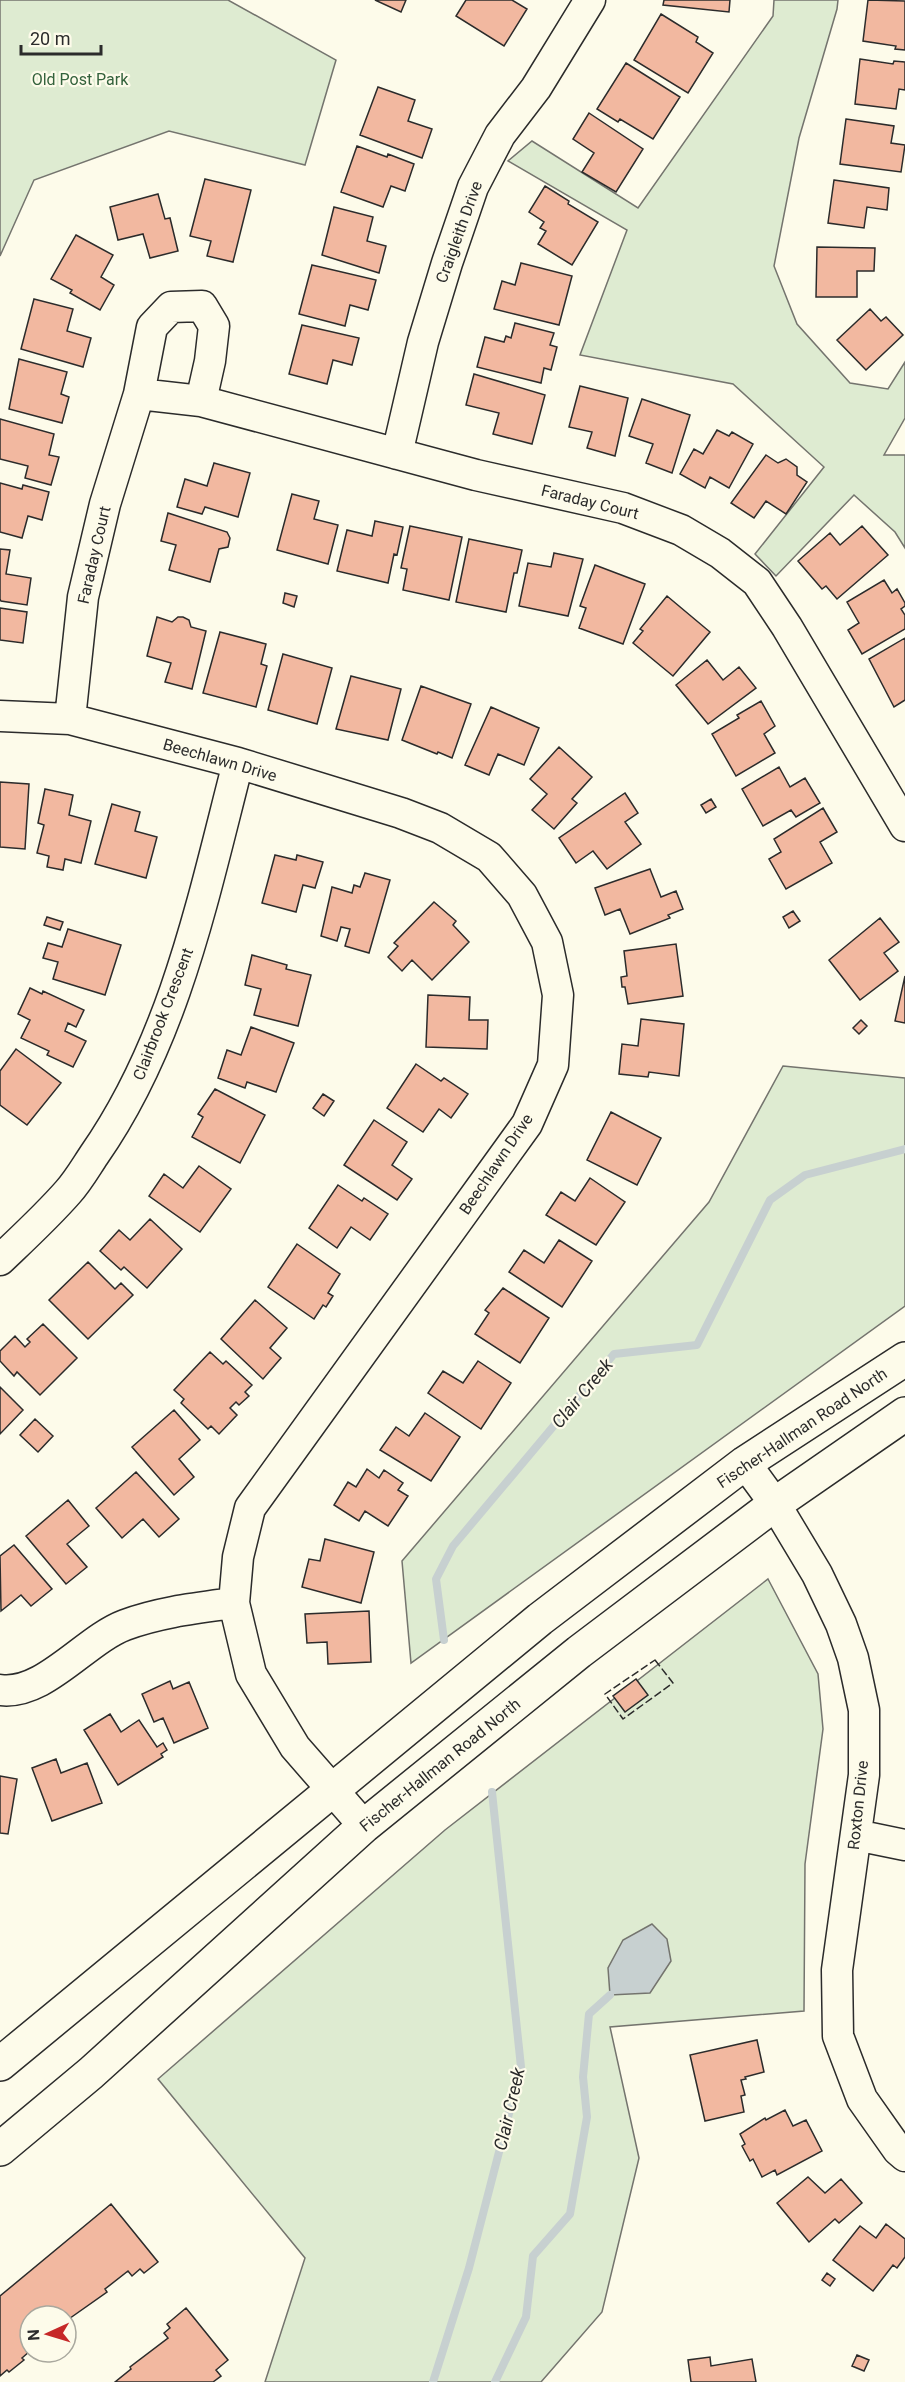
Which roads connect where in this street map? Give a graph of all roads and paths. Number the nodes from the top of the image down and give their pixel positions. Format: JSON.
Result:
{"nodes":[{"id":1,"x":590,"y":0,"type":"edge"},
{"id":2,"x":139,"y":394,"type":"junction"},
{"id":3,"x":201,"y":401,"type":"junction"},
{"id":4,"x":397,"y":454,"type":"junction"},
{"id":5,"x":0,"y":716,"type":"edge"},
{"id":6,"x":70,"y":719,"type":"junction"},
{"id":7,"x":238,"y":763,"type":"junction"},
{"id":8,"x":905,"y":826,"type":"edge"},
{"id":9,"x":0,"y":1260,"type":"edge"},
{"id":10,"x":905,"y":1359,"type":"edge"},
{"id":11,"x":905,"y":1414,"type":"edge"},
{"id":12,"x":745,"y":1463,"type":"junction"},
{"id":13,"x":775,"y":1504,"type":"junction"},
{"id":14,"x":234,"y":1604,"type":"junction"},
{"id":15,"x":0,"y":1690,"type":"edge"},
{"id":16,"x":332,"y":1789,"type":"junction"},
{"id":17,"x":364,"y":1826,"type":"junction"},
{"id":18,"x":856,"y":1835,"type":"junction"},
{"id":19,"x":905,"y":1845,"type":"edge"},
{"id":20,"x":0,"y":2064,"type":"edge"},
{"id":21,"x":0,"y":2149,"type":"edge"},
{"id":22,"x":905,"y":2156,"type":"edge"}],
"edges":[{"from":1,"to":4,"type":"street","name":"Craigleith Drive"},
{"from":2,"to":3,"type":"street","name":"Faraday Court"},
{"from":2,"to":3,"type":"street","name":"Faraday Court"},
{"from":2,"to":6,"type":"street","name":"Faraday Court"},
{"from":3,"to":4,"type":"street","name":"Faraday Court"},
{"from":4,"to":8,"type":"street","name":"Faraday Court"},
{"from":5,"to":6,"type":"street","name":"Beechlawn Drive"},
{"from":6,"to":7,"type":"street","name":"Beechlawn Drive"},
{"from":7,"to":9,"type":"street","name":"Clairbrook Crescent"},
{"from":7,"to":14,"type":"street","name":"Beechlawn Drive"},
{"from":10,"to":12,"type":"main road","name":"Fischer-Hallman Road North"},
{"from":11,"to":13,"type":"main road","name":"Fischer-Hallman Road North"},
{"from":12,"to":13,"type":"street","name":"Roxton Drive"},
{"from":12,"to":16,"type":"main road","name":"Fischer-Hallman Road North"},
{"from":13,"to":17,"type":"main road","name":"Fischer-Hallman Road North"},
{"from":13,"to":18,"type":"street","name":"Roxton Drive"},
{"from":14,"to":15,"type":"street"},
{"from":14,"to":16,"type":"street","name":"Beechlawn Drive"},
{"from":16,"to":17,"type":"street","name":"Beechlawn Drive"},
{"from":16,"to":20,"type":"main road","name":"Fischer-Hallman Road North"},
{"from":17,"to":21,"type":"main road","name":"Fischer-Hallman Road North"},
{"from":18,"to":19,"type":"street"},
{"from":18,"to":22,"type":"street","name":"Roxton Drive"}]}
